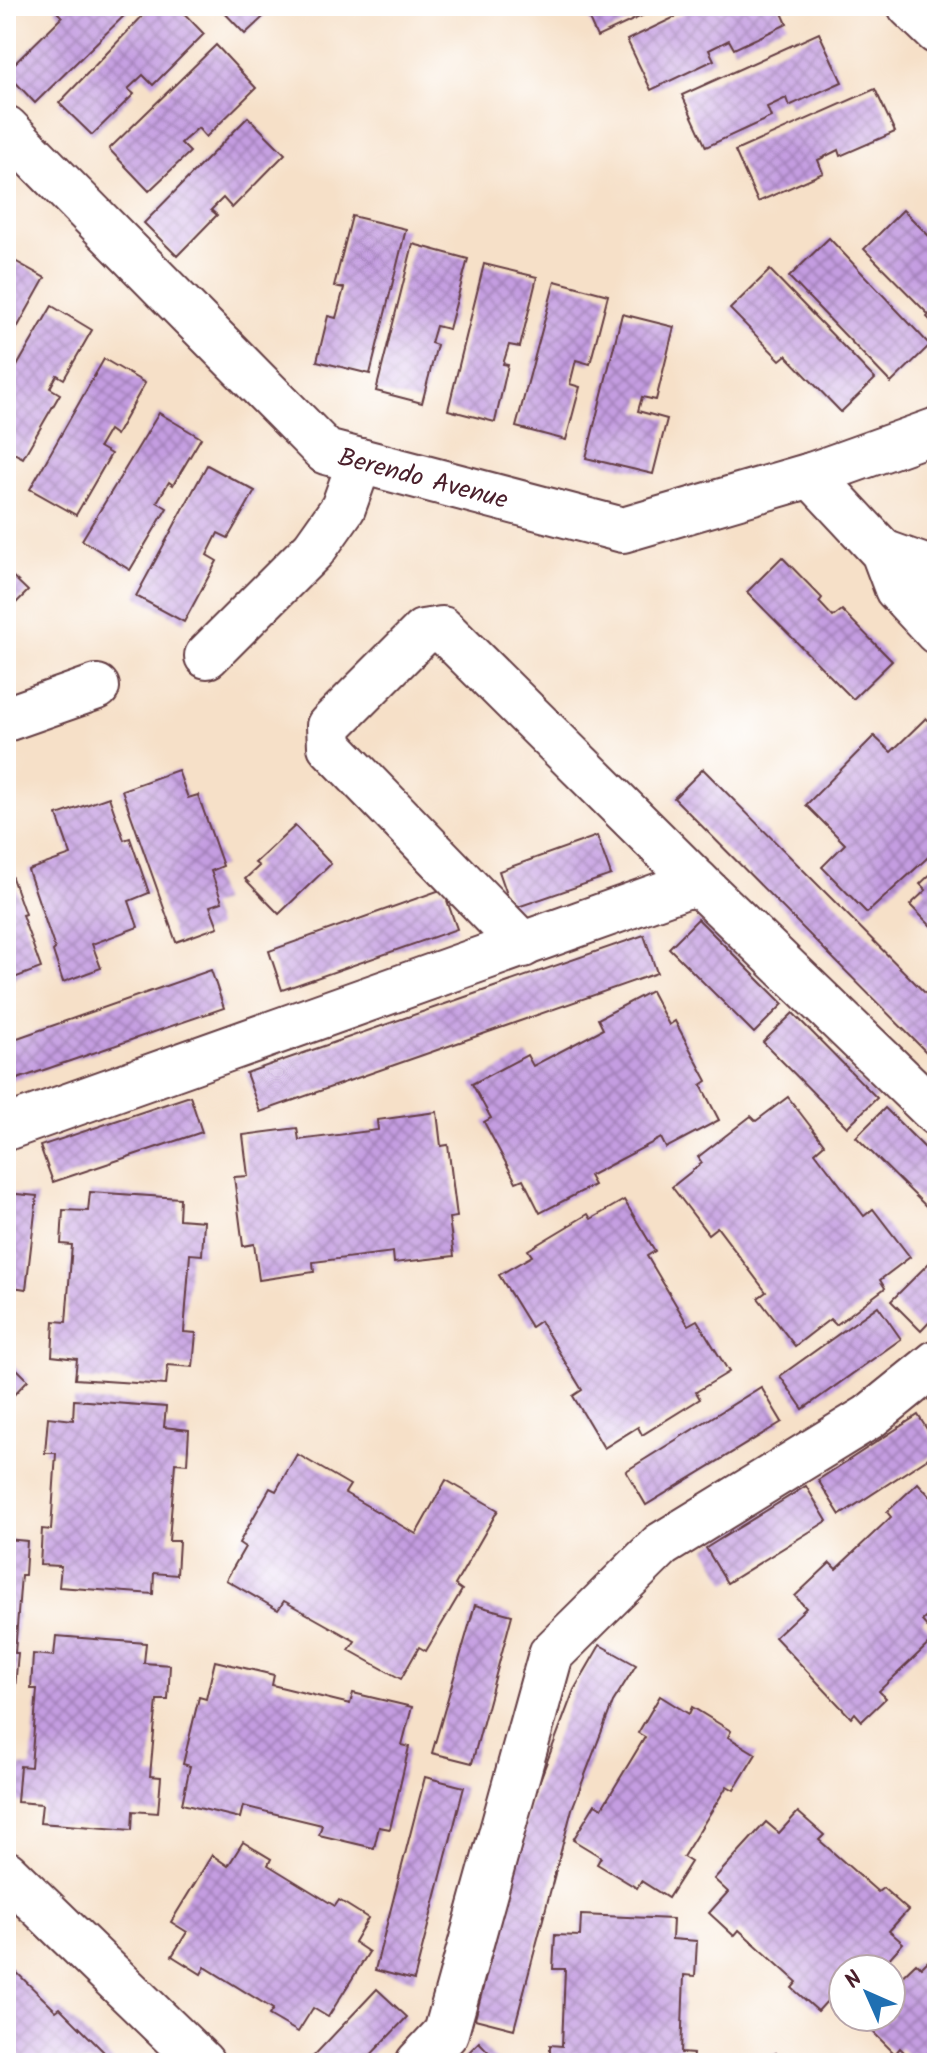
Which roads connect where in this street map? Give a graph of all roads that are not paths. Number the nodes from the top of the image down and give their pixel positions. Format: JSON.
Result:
{"nodes":[{"id":1,"x":910,"y":6,"type":"edge"},
{"id":2,"x":937,"y":32,"type":"edge"},
{"id":3,"x":6,"y":128,"type":"edge"},
{"id":4,"x":937,"y":430,"type":"edge"},
{"id":5,"x":360,"y":461,"type":"junction"},
{"id":6,"x":811,"y":475,"type":"junction"},
{"id":7,"x":883,"y":552,"type":"junction"},
{"id":8,"x":937,"y":578,"type":"edge"},
{"id":9,"x":937,"y":632,"type":"edge"},
{"id":10,"x":207,"y":656,"type":"dead end"},
{"id":11,"x":97,"y":687,"type":"dead end"},
{"id":12,"x":6,"y":719,"type":"edge"},
{"id":13,"x":697,"y":882,"type":"junction"},
{"id":14,"x":523,"y":945,"type":"junction"},
{"id":15,"x":937,"y":1114,"type":"edge"},
{"id":16,"x":6,"y":1128,"type":"edge"},
{"id":17,"x":937,"y":1362,"type":"edge"},
{"id":18,"x":6,"y":1873,"type":"edge"},
{"id":19,"x":202,"y":2063,"type":"edge"},
{"id":20,"x":418,"y":2063,"type":"edge"}],
"edges":[{"from":1,"to":2,"type":"street"},
{"from":3,"to":5,"type":"street","name":"Berendo Avenue"},
{"from":4,"to":6,"type":"street","name":"Berendo Avenue"},
{"from":5,"to":6,"type":"street","name":"Berendo Avenue"},
{"from":5,"to":10,"type":"street"},
{"from":6,"to":7,"type":"street"},
{"from":7,"to":8,"type":"street"},
{"from":7,"to":9,"type":"street"},
{"from":11,"to":12,"type":"street"},
{"from":13,"to":14,"type":"street"},
{"from":13,"to":14,"type":"street"},
{"from":13,"to":15,"type":"street"},
{"from":14,"to":16,"type":"street"},
{"from":17,"to":20,"type":"street"},
{"from":18,"to":19,"type":"street"}]}
